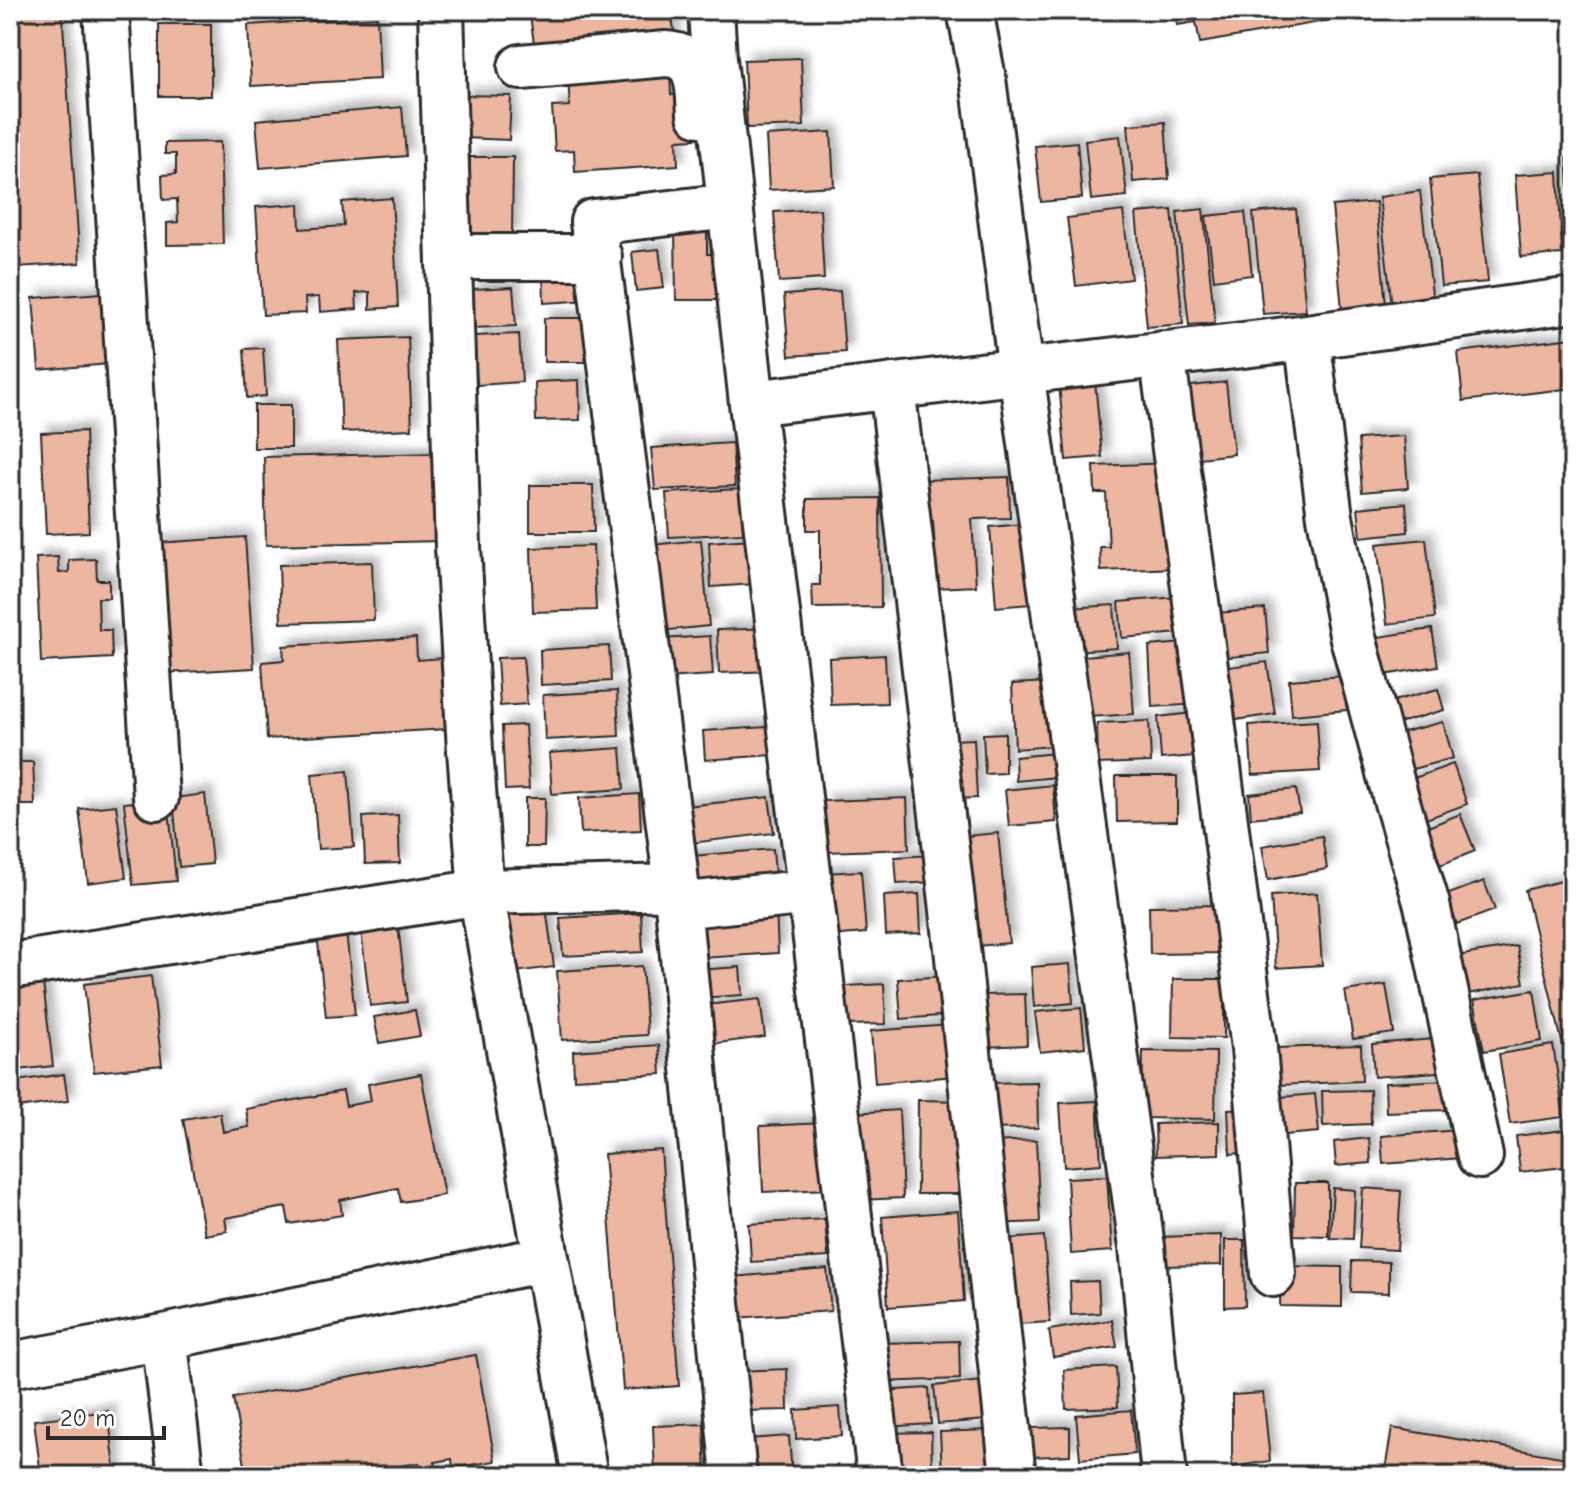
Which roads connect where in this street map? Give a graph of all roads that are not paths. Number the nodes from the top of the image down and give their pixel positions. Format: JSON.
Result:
{"nodes":[{"id":1,"x":106,"y":10,"type":"edge"},
{"id":2,"x":441,"y":10,"type":"edge"},
{"id":3,"x":711,"y":10,"type":"edge"},
{"id":4,"x":970,"y":10,"type":"edge"},
{"id":5,"x":521,"y":67,"type":"dead end"},
{"id":6,"x":719,"y":207,"type":"junction"},
{"id":7,"x":449,"y":257,"type":"junction"},
{"id":8,"x":599,"y":257,"type":"junction"},
{"id":9,"x":1573,"y":300,"type":"edge"},
{"id":10,"x":1307,"y":337,"type":"junction"},
{"id":11,"x":1162,"y":354,"type":"junction"},
{"id":12,"x":1021,"y":371,"type":"junction"},
{"id":13,"x":892,"y":386,"type":"junction"},
{"id":14,"x":752,"y":403,"type":"junction"},
{"id":15,"x":156,"y":797,"type":"dead end"},
{"id":16,"x":481,"y":892,"type":"junction"},
{"id":17,"x":810,"y":892,"type":"junction"},
{"id":18,"x":678,"y":897,"type":"junction"},
{"id":19,"x":10,"y":966,"type":"edge"},
{"id":20,"x":1480,"y":1156,"type":"dead end"},
{"id":21,"x":546,"y":1259,"type":"junction"},
{"id":22,"x":1273,"y":1274,"type":"dead end"},
{"id":23,"x":164,"y":1337,"type":"junction"},
{"id":24,"x":10,"y":1365,"type":"edge"},
{"id":25,"x":181,"y":1476,"type":"edge"},
{"id":26,"x":585,"y":1476,"type":"edge"},
{"id":27,"x":734,"y":1476,"type":"edge"},
{"id":28,"x":880,"y":1476,"type":"edge"},
{"id":29,"x":1013,"y":1476,"type":"edge"},
{"id":30,"x":1164,"y":1476,"type":"edge"}],
"edges":[{"from":1,"to":15,"type":"street"},
{"from":2,"to":7,"type":"street"},
{"from":3,"to":6,"type":"street"},
{"from":4,"to":12,"type":"street"},
{"from":5,"to":6,"type":"street"},
{"from":6,"to":8,"type":"street"},
{"from":6,"to":14,"type":"street"},
{"from":7,"to":8,"type":"street"},
{"from":7,"to":16,"type":"street"},
{"from":8,"to":18,"type":"street"},
{"from":9,"to":10,"type":"street"},
{"from":10,"to":11,"type":"street"},
{"from":10,"to":20,"type":"street"},
{"from":11,"to":12,"type":"street"},
{"from":11,"to":22,"type":"street"},
{"from":12,"to":13,"type":"street"},
{"from":12,"to":30,"type":"street"},
{"from":13,"to":14,"type":"street"},
{"from":13,"to":29,"type":"street"},
{"from":14,"to":17,"type":"street"},
{"from":16,"to":18,"type":"street"},
{"from":16,"to":19,"type":"street"},
{"from":16,"to":21,"type":"street"},
{"from":17,"to":18,"type":"street"},
{"from":17,"to":28,"type":"street"},
{"from":18,"to":27,"type":"street"},
{"from":21,"to":23,"type":"street"},
{"from":21,"to":26,"type":"street"},
{"from":23,"to":24,"type":"street"},
{"from":23,"to":25,"type":"street"}]}
